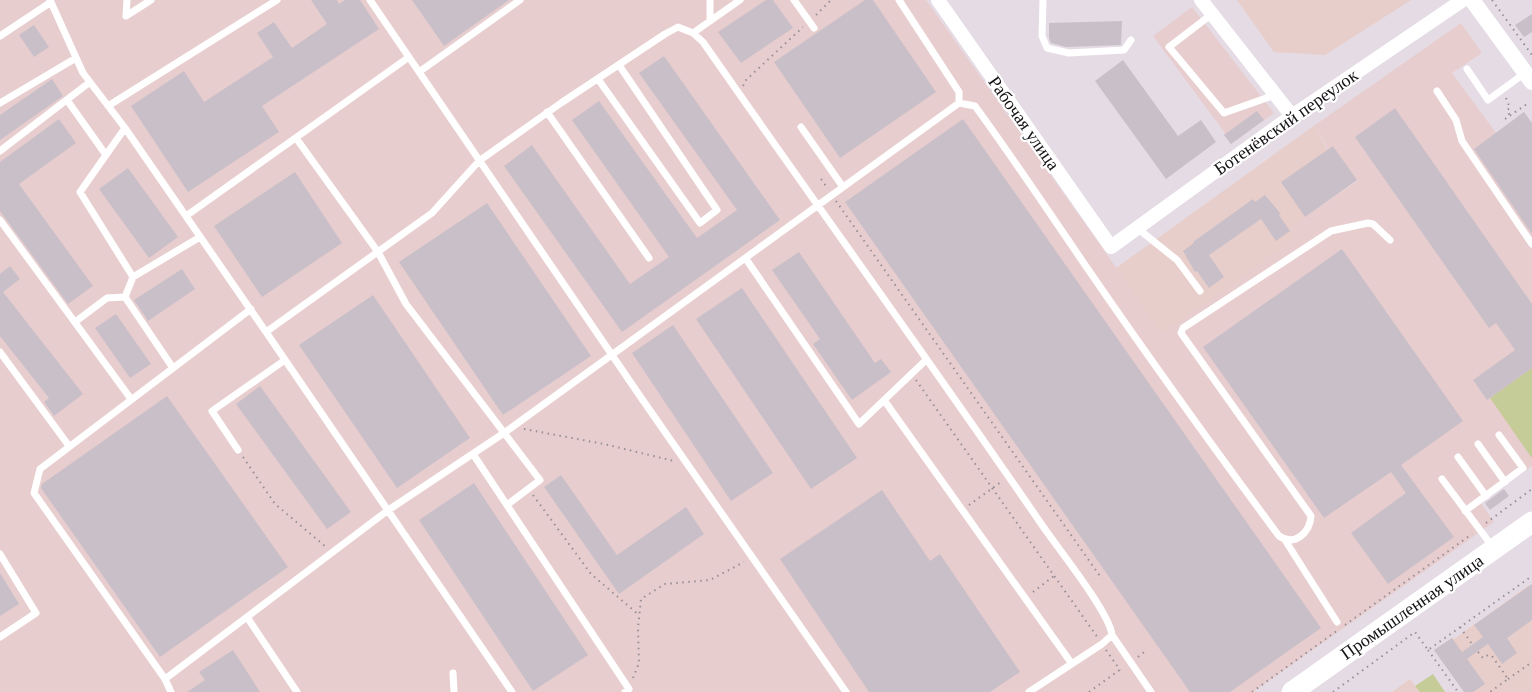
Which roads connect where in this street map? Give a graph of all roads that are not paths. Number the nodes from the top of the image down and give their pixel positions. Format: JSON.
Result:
{"nodes":[{"id":1,"x":127,"y":0,"type":"edge"},
{"id":2,"x":151,"y":0,"type":"edge"},
{"id":3,"x":277,"y":0,"type":"edge"},
{"id":4,"x":370,"y":0,"type":"edge"},
{"id":5,"x":520,"y":0,"type":"edge"},
{"id":6,"x":710,"y":0,"type":"edge"},
{"id":7,"x":740,"y":0,"type":"edge"},
{"id":8,"x":794,"y":0,"type":"edge"},
{"id":9,"x":899,"y":0,"type":"edge"},
{"id":10,"x":938,"y":0,"type":"edge"},
{"id":11,"x":1043,"y":0,"type":"edge"},
{"id":12,"x":1201,"y":0,"type":"edge"},
{"id":13,"x":1463,"y":0,"type":"edge"},
{"id":14,"x":1472,"y":0,"type":"edge"},
{"id":15,"x":51,"y":1,"type":"edge"},
{"id":16,"x":1212,"y":14,"type":"junction"},
{"id":17,"x":710,"y":21,"type":"junction"},
{"id":18,"x":811,"y":25,"type":"road end"},
{"id":19,"x":693,"y":33,"type":"junction"},
{"id":20,"x":0,"y":36,"type":"edge"},
{"id":21,"x":1131,"y":40,"type":"dead end"},
{"id":22,"x":409,"y":57,"type":"junction"},
{"id":23,"x":76,"y":58,"type":"junction"},
{"id":24,"x":619,"y":65,"type":"junction"},
{"id":25,"x":1467,"y":69,"type":"dead end"},
{"id":26,"x":419,"y":72,"type":"junction"},
{"id":27,"x":1529,"y":77,"type":"edge"},
{"id":28,"x":598,"y":79,"type":"junction"},
{"id":29,"x":90,"y":82,"type":"junction"},
{"id":30,"x":1437,"y":91,"type":"dead end"},
{"id":31,"x":1275,"y":95,"type":"junction"},
{"id":32,"x":67,"y":100,"type":"junction"},
{"id":33,"x":0,"y":103,"type":"edge"},
{"id":34,"x":958,"y":103,"type":"junction"},
{"id":35,"x":108,"y":105,"type":"junction"},
{"id":36,"x":548,"y":112,"type":"junction"},
{"id":37,"x":1292,"y":116,"type":"junction"},
{"id":38,"x":801,"y":127,"type":"dead end"},
{"id":39,"x":125,"y":128,"type":"junction"},
{"id":40,"x":296,"y":138,"type":"junction"},
{"id":41,"x":0,"y":151,"type":"edge"},
{"id":42,"x":106,"y":155,"type":"junction"},
{"id":43,"x":479,"y":161,"type":"junction"},
{"id":44,"x":843,"y":187,"type":"junction"},
{"id":45,"x":817,"y":206,"type":"junction"},
{"id":46,"x":186,"y":216,"type":"junction"},
{"id":47,"x":0,"y":220,"type":"edge"},
{"id":48,"x":1137,"y":228,"type":"junction"},
{"id":49,"x":200,"y":237,"type":"junction"},
{"id":50,"x":1390,"y":240,"type":"dead end"},
{"id":51,"x":1532,"y":244,"type":"edge"},
{"id":52,"x":1111,"y":247,"type":"joint"},
{"id":53,"x":378,"y":252,"type":"junction"},
{"id":54,"x":649,"y":258,"type":"dead end"},
{"id":55,"x":746,"y":259,"type":"junction"},
{"id":56,"x":133,"y":277,"type":"junction"},
{"id":57,"x":1200,"y":291,"type":"dead end"},
{"id":58,"x":125,"y":297,"type":"junction"},
{"id":59,"x":251,"y":309,"type":"junction"},
{"id":60,"x":75,"y":322,"type":"junction"},
{"id":61,"x":266,"y":332,"type":"junction"},
{"id":62,"x":0,"y":352,"type":"edge"},
{"id":63,"x":612,"y":354,"type":"junction"},
{"id":64,"x":924,"y":357,"type":"junction"},
{"id":65,"x":285,"y":360,"type":"junction"},
{"id":66,"x":173,"y":368,"type":"junction"},
{"id":67,"x":131,"y":399,"type":"junction"},
{"id":68,"x":884,"y":400,"type":"junction"},
{"id":69,"x":504,"y":433,"type":"junction"},
{"id":70,"x":1499,"y":435,"type":"dead end"},
{"id":71,"x":1478,"y":444,"type":"dead end"},
{"id":72,"x":69,"y":446,"type":"junction"},
{"id":73,"x":238,"y":450,"type":"road end"},
{"id":74,"x":473,"y":454,"type":"junction"},
{"id":75,"x":1458,"y":457,"type":"dead end"},
{"id":76,"x":1442,"y":478,"type":"dead end"},
{"id":77,"x":1505,"y":482,"type":"junction"},
{"id":78,"x":1486,"y":496,"type":"junction"},
{"id":79,"x":507,"y":505,"type":"junction"},
{"id":80,"x":387,"y":511,"type":"junction"},
{"id":81,"x":1465,"y":511,"type":"junction"},
{"id":82,"x":1532,"y":522,"type":"edge"},
{"id":83,"x":1285,"y":540,"type":"junction"},
{"id":84,"x":1493,"y":549,"type":"junction"},
{"id":85,"x":0,"y":554,"type":"edge"},
{"id":86,"x":247,"y":617,"type":"junction"},
{"id":87,"x":1337,"y":622,"type":"dead end"},
{"id":88,"x":1112,"y":635,"type":"junction"},
{"id":89,"x":0,"y":637,"type":"edge"},
{"id":90,"x":1072,"y":664,"type":"junction"},
{"id":91,"x":453,"y":673,"type":"dead end"},
{"id":92,"x":165,"y":679,"type":"junction"},
{"id":93,"x":627,"y":691,"type":"edge"},
{"id":94,"x":171,"y":692,"type":"edge"},
{"id":95,"x":297,"y":692,"type":"edge"},
{"id":96,"x":454,"y":692,"type":"edge"},
{"id":97,"x":512,"y":692,"type":"edge"},
{"id":98,"x":846,"y":692,"type":"edge"},
{"id":99,"x":1029,"y":692,"type":"edge"},
{"id":100,"x":1151,"y":692,"type":"edge"},
{"id":101,"x":1292,"y":692,"type":"edge"}],
"edges":[{"from":1,"to":2,"type":"lane"},
{"from":3,"to":35,"type":"lane"},
{"from":4,"to":22,"type":"lane"},
{"from":5,"to":26,"type":"lane"},
{"from":6,"to":17,"type":"lane"},
{"from":7,"to":17,"type":"lane"},
{"from":8,"to":18,"type":"lane"},
{"from":9,"to":34,"type":"lane"},
{"from":10,"to":52,"type":"street","name":"Рабочая улица"},
{"from":11,"to":21,"type":"lane"},
{"from":12,"to":16,"type":"street"},
{"from":13,"to":37,"type":"street","name":"Ботенёвский переулок"},
{"from":14,"to":27,"type":"street"},
{"from":15,"to":20,"type":"lane"},
{"from":15,"to":23,"type":"lane"},
{"from":16,"to":31,"type":"street"},
{"from":16,"to":31,"type":"lane"},
{"from":17,"to":19,"type":"lane"},
{"from":19,"to":24,"type":"lane"},
{"from":19,"to":45,"type":"lane"},
{"from":22,"to":26,"type":"lane"},
{"from":22,"to":40,"type":"lane"},
{"from":23,"to":29,"type":"lane"},
{"from":23,"to":33,"type":"lane"},
{"from":24,"to":28,"type":"lane"},
{"from":24,"to":28,"type":"lane"},
{"from":25,"to":27,"type":"lane"},
{"from":26,"to":43,"type":"lane"},
{"from":28,"to":36,"type":"lane"},
{"from":29,"to":32,"type":"lane"},
{"from":29,"to":35,"type":"lane"},
{"from":30,"to":51,"type":"lane"},
{"from":31,"to":37,"type":"street"},
{"from":32,"to":41,"type":"lane"},
{"from":32,"to":42,"type":"lane"},
{"from":34,"to":44,"type":"lane"},
{"from":34,"to":83,"type":"lane"},
{"from":35,"to":39,"type":"lane"},
{"from":36,"to":43,"type":"lane"},
{"from":36,"to":54,"type":"lane"},
{"from":37,"to":48,"type":"street","name":"Ботенёвский переулок"},
{"from":38,"to":44,"type":"lane"},
{"from":39,"to":42,"type":"lane"},
{"from":39,"to":46,"type":"lane"},
{"from":40,"to":46,"type":"lane"},
{"from":40,"to":53,"type":"lane"},
{"from":42,"to":56,"type":"lane"},
{"from":43,"to":53,"type":"lane"},
{"from":43,"to":63,"type":"lane"},
{"from":44,"to":45,"type":"lane"},
{"from":45,"to":55,"type":"lane"},
{"from":45,"to":64,"type":"lane"},
{"from":46,"to":49,"type":"lane"},
{"from":47,"to":60,"type":"lane"},
{"from":48,"to":52,"type":"street","name":"Ботенёвский переулок"},
{"from":48,"to":57,"type":"lane"},
{"from":49,"to":56,"type":"lane"},
{"from":49,"to":59,"type":"lane"},
{"from":50,"to":83,"type":"lane"},
{"from":53,"to":61,"type":"lane"},
{"from":53,"to":69,"type":"lane"},
{"from":55,"to":63,"type":"lane"},
{"from":55,"to":68,"type":"lane"},
{"from":56,"to":58,"type":"lane"},
{"from":58,"to":60,"type":"lane"},
{"from":58,"to":66,"type":"lane"},
{"from":59,"to":61,"type":"lane"},
{"from":59,"to":66,"type":"lane"},
{"from":60,"to":67,"type":"lane"},
{"from":61,"to":65,"type":"lane"},
{"from":62,"to":72,"type":"lane"},
{"from":63,"to":69,"type":"lane"},
{"from":63,"to":98,"type":"lane"},
{"from":64,"to":68,"type":"lane"},
{"from":64,"to":88,"type":"lane"},
{"from":65,"to":73,"type":"lane"},
{"from":65,"to":80,"type":"lane"},
{"from":66,"to":67,"type":"lane"},
{"from":67,"to":72,"type":"lane"},
{"from":68,"to":90,"type":"lane"},
{"from":69,"to":74,"type":"lane"},
{"from":69,"to":79,"type":"lane"},
{"from":70,"to":77,"type":"lane"},
{"from":71,"to":77,"type":"lane"},
{"from":72,"to":92,"type":"lane"},
{"from":74,"to":79,"type":"lane"},
{"from":74,"to":80,"type":"lane"},
{"from":75,"to":78,"type":"lane"},
{"from":76,"to":81,"type":"lane"},
{"from":77,"to":78,"type":"lane"},
{"from":78,"to":81,"type":"lane"},
{"from":79,"to":93,"type":"lane"},
{"from":80,"to":86,"type":"lane"},
{"from":80,"to":97,"type":"lane"},
{"from":81,"to":84,"type":"lane"},
{"from":82,"to":84,"type":"main road","name":"Промышленная улица"},
{"from":83,"to":87,"type":"lane"},
{"from":84,"to":101,"type":"main road","name":"Промышленная улица"},
{"from":85,"to":89,"type":"lane"},
{"from":86,"to":92,"type":"lane"},
{"from":86,"to":95,"type":"lane"},
{"from":88,"to":90,"type":"lane"},
{"from":88,"to":100,"type":"lane"},
{"from":90,"to":99,"type":"lane"},
{"from":91,"to":96,"type":"lane"},
{"from":92,"to":94,"type":"lane"}]}
